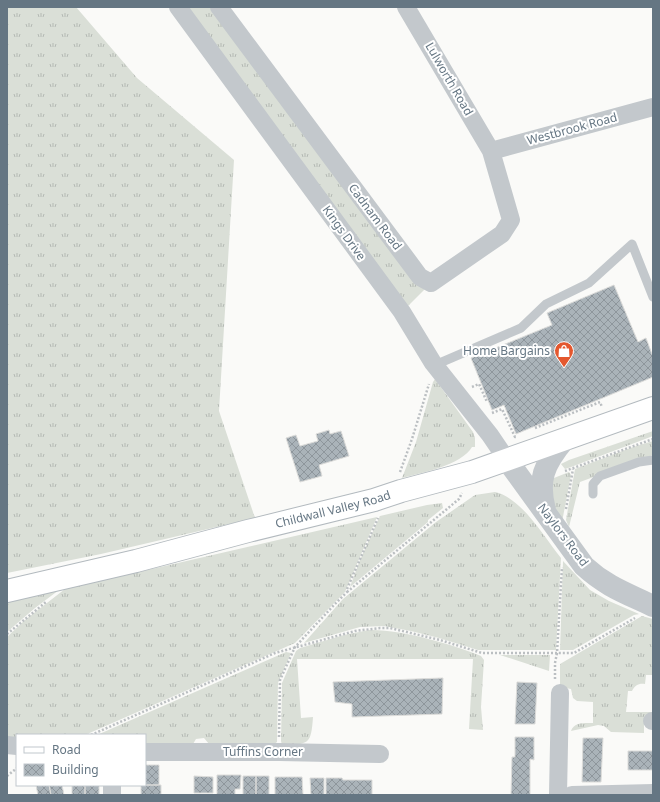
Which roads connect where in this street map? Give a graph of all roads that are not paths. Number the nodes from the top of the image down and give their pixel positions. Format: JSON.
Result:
{"nodes":[{"id":1,"x":178,"y":7,"type":"edge"},
{"id":2,"x":219,"y":7,"type":"edge"},
{"id":3,"x":406,"y":7,"type":"edge"},
{"id":4,"x":653,"y":106,"type":"edge"},
{"id":5,"x":491,"y":151,"type":"junction"},
{"id":6,"x":653,"y":297,"type":"edge"},
{"id":7,"x":434,"y":364,"type":"junction"},
{"id":8,"x":653,"y":408,"type":"edge"},
{"id":9,"x":564,"y":440,"type":"junction"},
{"id":10,"x":507,"y":460,"type":"junction"},
{"id":11,"x":653,"y":460,"type":"edge"},
{"id":12,"x":593,"y":494,"type":"dead end"},
{"id":13,"x":552,"y":521,"type":"junction"},
{"id":14,"x":7,"y":591,"type":"edge"},
{"id":15,"x":651,"y":605,"type":"edge"},
{"id":16,"x":560,"y":693,"type":"road end"},
{"id":17,"x":146,"y":752,"type":"edge"},
{"id":18,"x":380,"y":754,"type":"dead end"},
{"id":19,"x":653,"y":793,"type":"edge"},
{"id":20,"x":558,"y":795,"type":"edge"},
{"id":21,"x":572,"y":795,"type":"edge"}],
"edges":[{"from":1,"to":7,"type":"street","name":"Kings Drive"},
{"from":2,"to":5,"type":"street","name":"Cadnam Road"},
{"from":3,"to":5,"type":"street","name":"Lulworth Road"},
{"from":4,"to":5,"type":"street","name":"Westbrook Road"},
{"from":6,"to":7,"type":"lane"},
{"from":7,"to":10,"type":"street","name":"Kings Drive"},
{"from":8,"to":9,"type":"main road","name":"Childwall Valley Road"},
{"from":9,"to":10,"type":"main road","name":"Childwall Valley Road"},
{"from":9,"to":13,"type":"street"},
{"from":10,"to":13,"type":"street","name":"Naylors Road"},
{"from":10,"to":14,"type":"main road","name":"Childwall Valley Road"},
{"from":11,"to":12,"type":"lane"},
{"from":13,"to":15,"type":"street","name":"Naylors Road"},
{"from":16,"to":20,"type":"street"},
{"from":17,"to":18,"type":"street","name":"Tuffins Corner"},
{"from":19,"to":21,"type":"street"}]}
